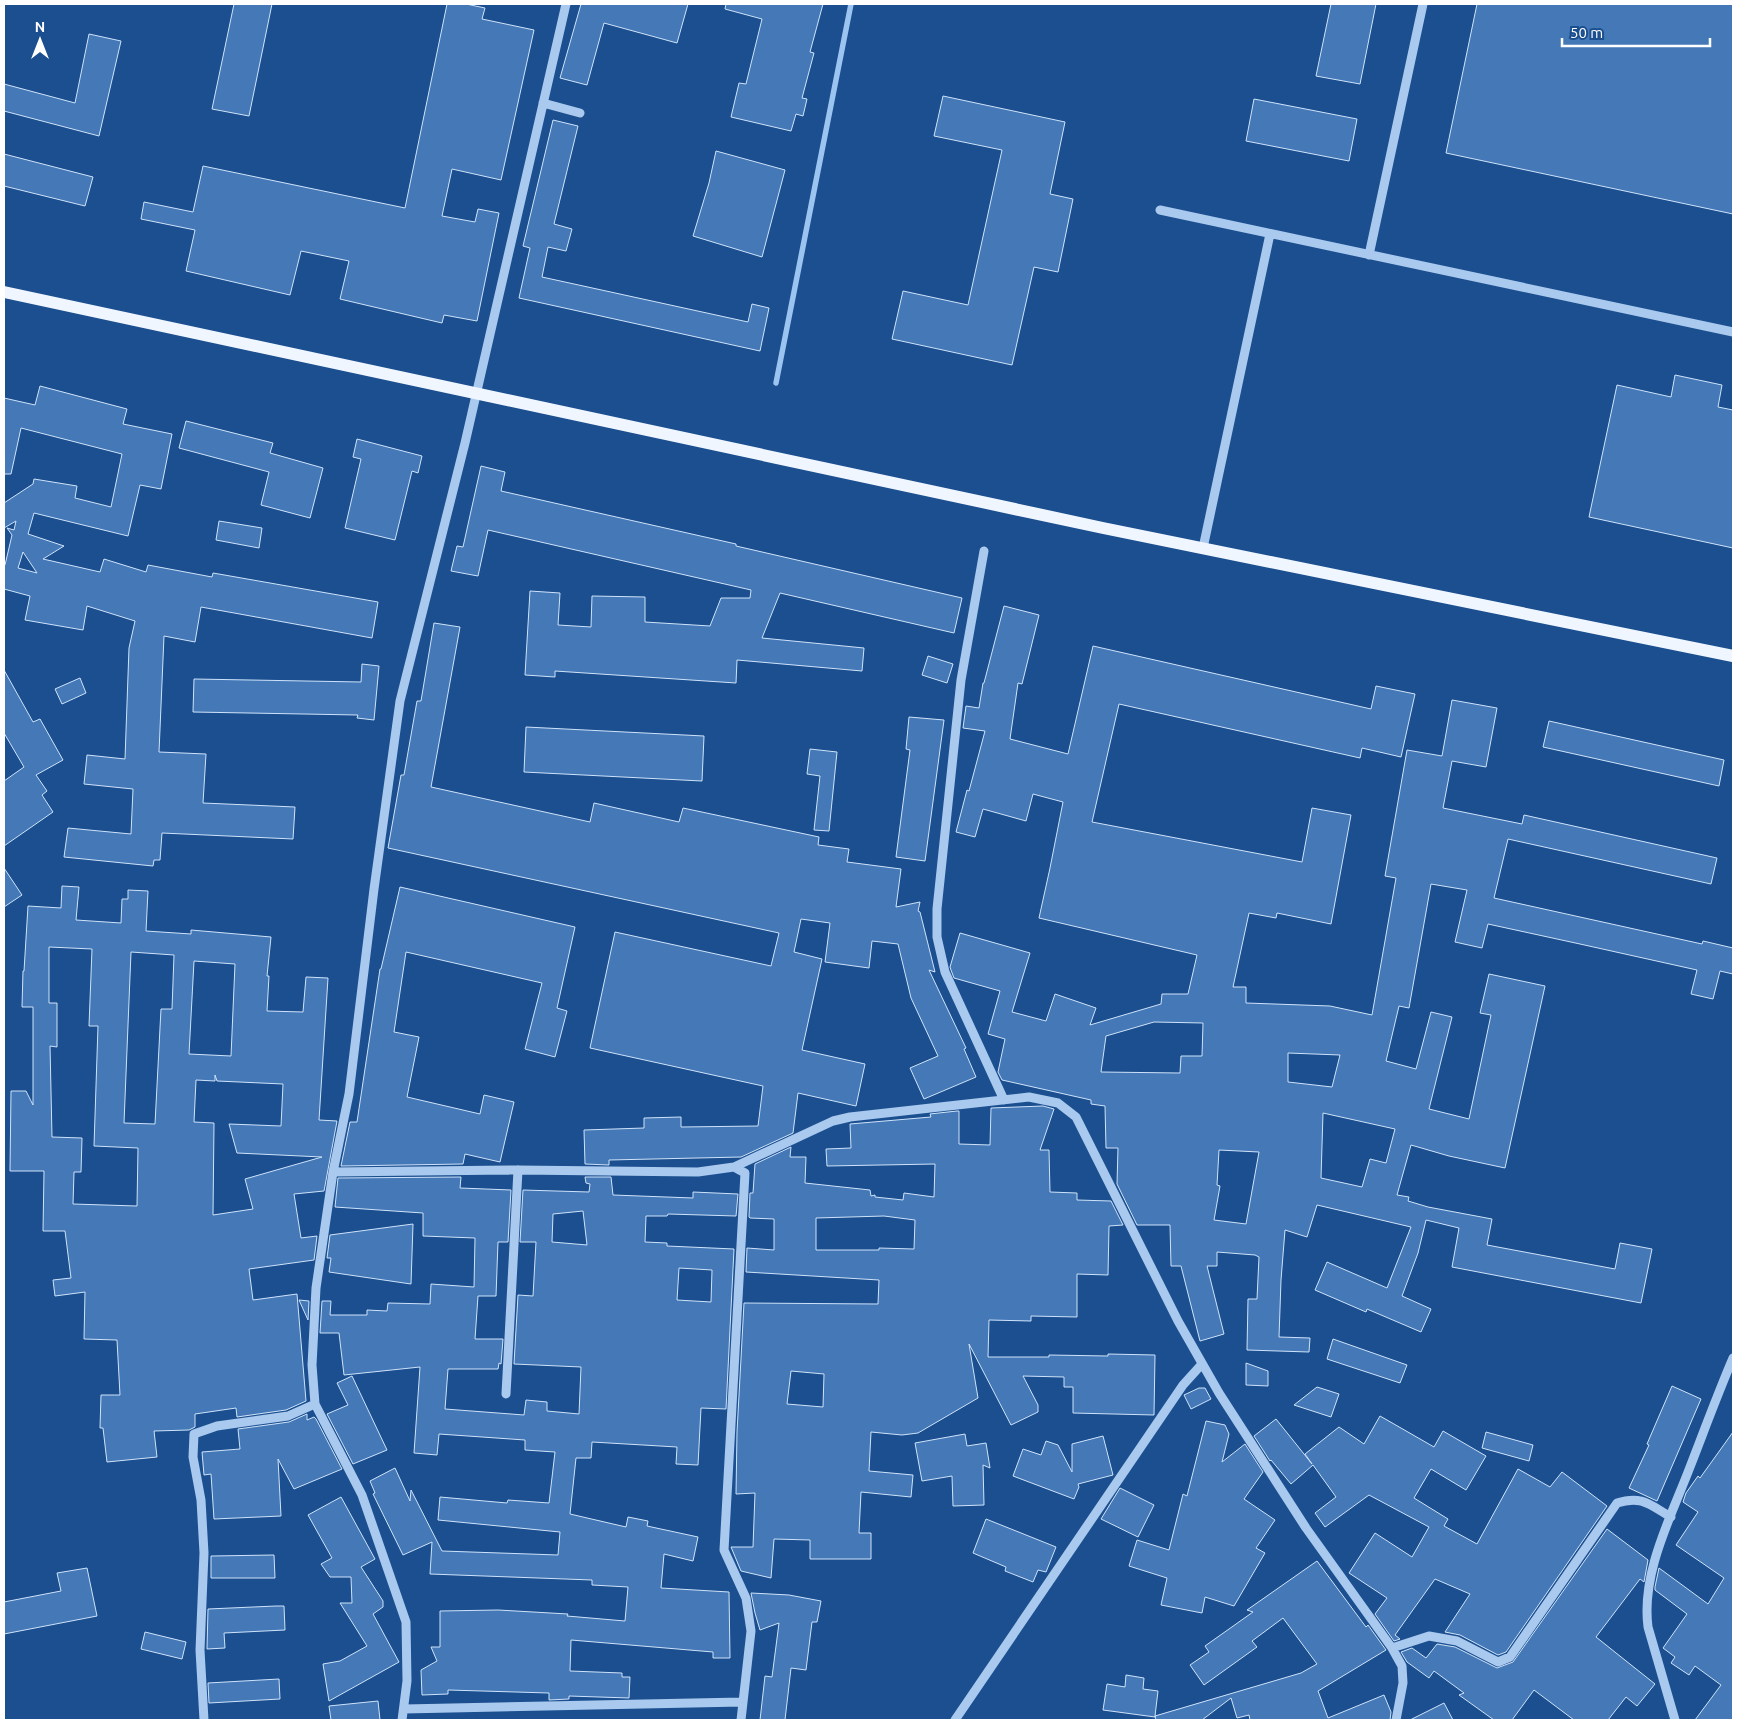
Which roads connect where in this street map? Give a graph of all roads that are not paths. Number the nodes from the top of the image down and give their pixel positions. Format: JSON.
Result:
{"nodes":[{"id":1,"x":566,"y":4,"type":"edge"},
{"id":2,"x":1423,"y":4,"type":"edge"},
{"id":3,"x":543,"y":102,"type":"junction"},
{"id":4,"x":580,"y":113,"type":"dead end"},
{"id":5,"x":1160,"y":210,"type":"dead end"},
{"id":6,"x":1270,"y":234,"type":"junction"},
{"id":7,"x":1369,"y":255,"type":"junction"},
{"id":8,"x":4,"y":292,"type":"edge"},
{"id":9,"x":1733,"y":332,"type":"edge"},
{"id":10,"x":477,"y":393,"type":"junction"},
{"id":11,"x":1203,"y":548,"type":"junction"},
{"id":12,"x":984,"y":550,"type":"dead end"},
{"id":13,"x":1733,"y":656,"type":"edge"},
{"id":14,"x":1004,"y":1100,"type":"junction"},
{"id":15,"x":734,"y":1168,"type":"junction"},
{"id":16,"x":518,"y":1170,"type":"junction"},
{"id":17,"x":333,"y":1172,"type":"junction"},
{"id":18,"x":1733,"y":1358,"type":"edge"},
{"id":19,"x":1202,"y":1364,"type":"junction"},
{"id":20,"x":506,"y":1394,"type":"dead end"},
{"id":21,"x":315,"y":1404,"type":"junction"},
{"id":22,"x":1671,"y":1517,"type":"junction"},
{"id":23,"x":1392,"y":1648,"type":"junction"},
{"id":24,"x":742,"y":1702,"type":"junction"},
{"id":25,"x":404,"y":1709,"type":"junction"},
{"id":26,"x":204,"y":1720,"type":"edge"},
{"id":27,"x":402,"y":1720,"type":"edge"},
{"id":28,"x":741,"y":1720,"type":"edge"},
{"id":29,"x":955,"y":1720,"type":"edge"},
{"id":30,"x":1396,"y":1720,"type":"edge"},
{"id":31,"x":1675,"y":1720,"type":"edge"}],
"edges":[{"from":1,"to":3,"type":"street"},
{"from":2,"to":7,"type":"street"},
{"from":3,"to":4,"type":"street"},
{"from":3,"to":10,"type":"street"},
{"from":5,"to":6,"type":"street"},
{"from":6,"to":7,"type":"street"},
{"from":6,"to":11,"type":"street"},
{"from":7,"to":9,"type":"street"},
{"from":8,"to":10,"type":"main road"},
{"from":10,"to":11,"type":"main road"},
{"from":10,"to":17,"type":"street"},
{"from":11,"to":13,"type":"main road"},
{"from":12,"to":14,"type":"street"},
{"from":14,"to":15,"type":"street"},
{"from":14,"to":19,"type":"street"},
{"from":15,"to":16,"type":"street"},
{"from":15,"to":24,"type":"street"},
{"from":16,"to":17,"type":"street"},
{"from":16,"to":20,"type":"street"},
{"from":17,"to":21,"type":"street"},
{"from":18,"to":22,"type":"street"},
{"from":19,"to":23,"type":"street"},
{"from":19,"to":29,"type":"street"},
{"from":21,"to":25,"type":"street"},
{"from":21,"to":26,"type":"street"},
{"from":22,"to":23,"type":"street"},
{"from":22,"to":31,"type":"street"},
{"from":23,"to":30,"type":"street"},
{"from":24,"to":25,"type":"street"},
{"from":24,"to":28,"type":"street"},
{"from":25,"to":27,"type":"street"}]}
